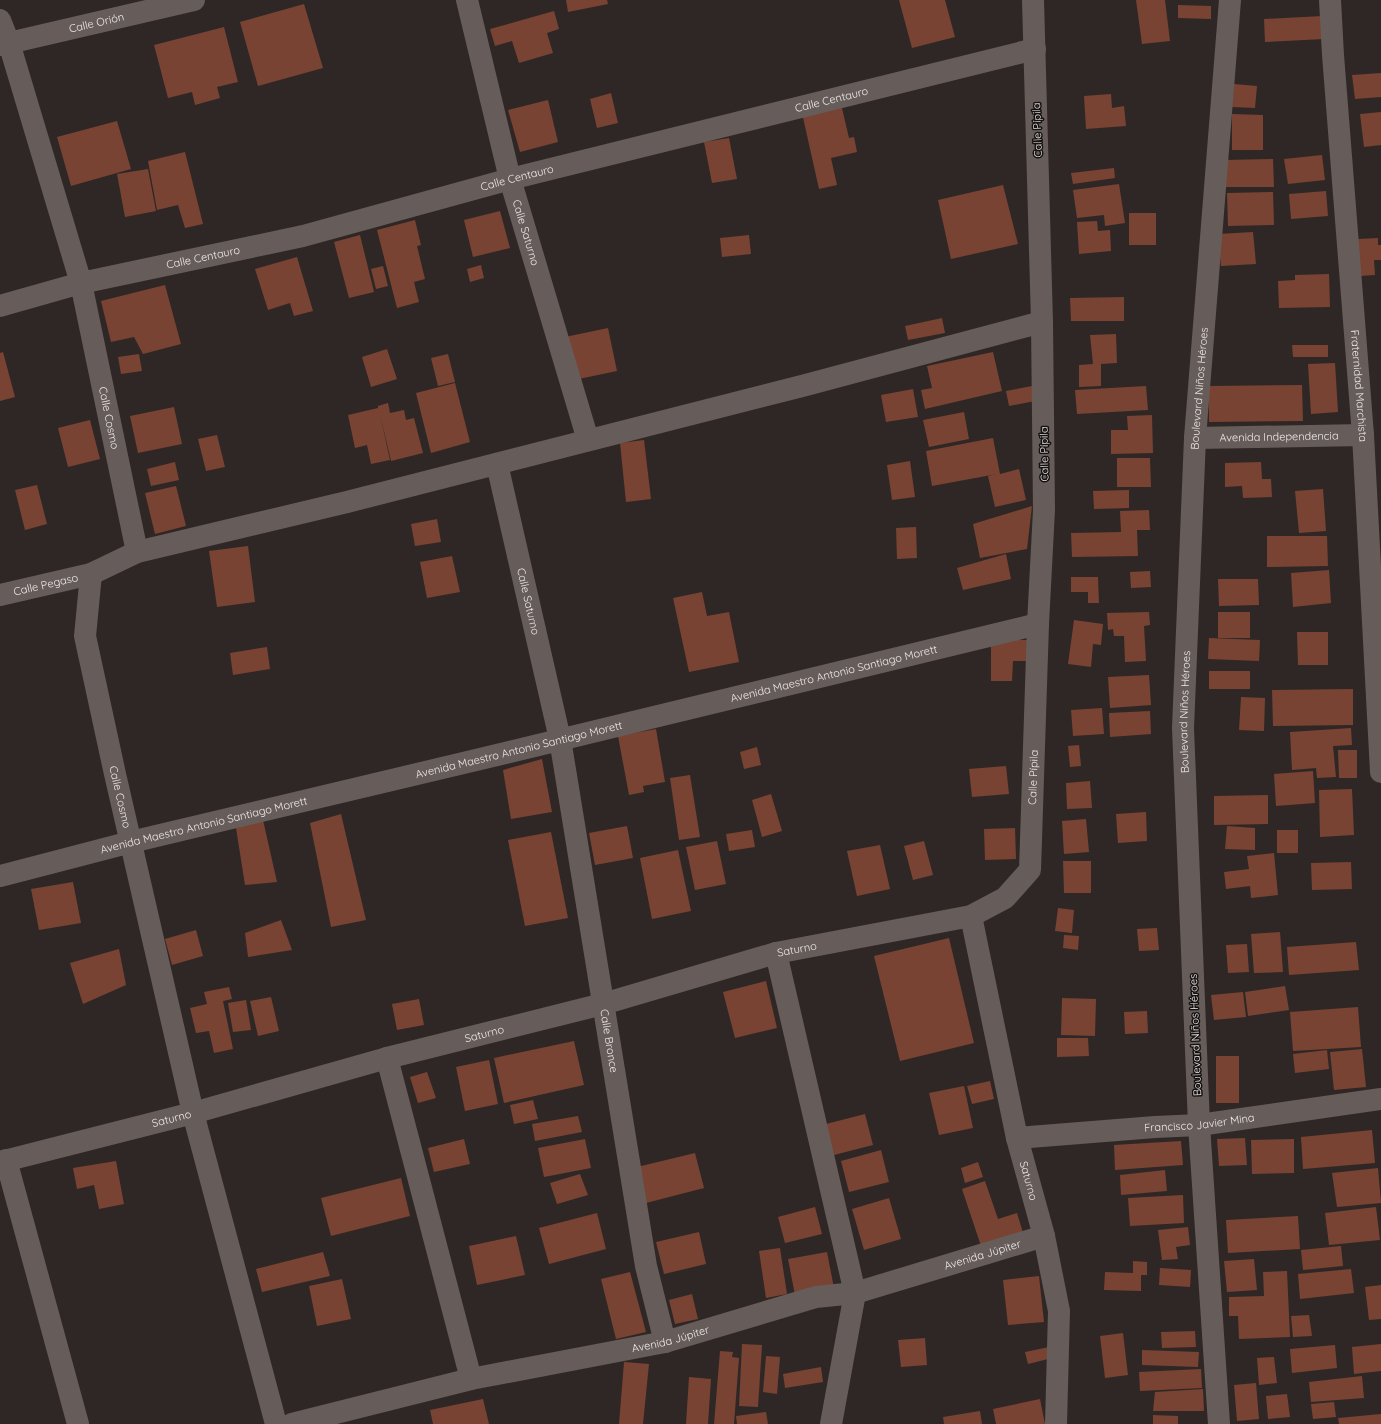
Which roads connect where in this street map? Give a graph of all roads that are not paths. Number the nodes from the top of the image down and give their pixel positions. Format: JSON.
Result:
{"nodes":[{"id":1,"x":194,"y":0,"type":"edge"},
{"id":2,"x":467,"y":0,"type":"edge"},
{"id":3,"x":1033,"y":0,"type":"edge"},
{"id":4,"x":1230,"y":0,"type":"edge"},
{"id":5,"x":1330,"y":0,"type":"edge"},
{"id":6,"x":0,"y":20,"type":"edge"},
{"id":7,"x":4,"y":44,"type":"edge"},
{"id":8,"x":1034,"y":49,"type":"junction"},
{"id":9,"x":510,"y":179,"type":"junction"},
{"id":10,"x":81,"y":283,"type":"junction"},
{"id":11,"x":0,"y":306,"type":"edge"},
{"id":12,"x":1042,"y":322,"type":"junction"},
{"id":13,"x":1363,"y":435,"type":"junction"},
{"id":14,"x":1195,"y":438,"type":"junction"},
{"id":15,"x":588,"y":440,"type":"junction"},
{"id":16,"x":497,"y":464,"type":"junction"},
{"id":17,"x":137,"y":552,"type":"junction"},
{"id":18,"x":91,"y":574,"type":"junction"},
{"id":19,"x":0,"y":595,"type":"edge"},
{"id":20,"x":1038,"y":624,"type":"junction"},
{"id":21,"x":560,"y":739,"type":"junction"},
{"id":22,"x":1381,"y":772,"type":"edge"},
{"id":23,"x":131,"y":842,"type":"junction"},
{"id":24,"x":0,"y":876,"type":"edge"},
{"id":25,"x":1005,"y":898,"type":"joint"},
{"id":26,"x":971,"y":916,"type":"junction"},
{"id":27,"x":776,"y":953,"type":"junction"},
{"id":28,"x":603,"y":1004,"type":"junction"},
{"id":29,"x":387,"y":1058,"type":"junction"},
{"id":30,"x":1381,"y":1099,"type":"edge"},
{"id":31,"x":193,"y":1113,"type":"junction"},
{"id":32,"x":1199,"y":1125,"type":"junction"},
{"id":33,"x":1017,"y":1138,"type":"junction"},
{"id":34,"x":3,"y":1161,"type":"edge"},
{"id":35,"x":1044,"y":1236,"type":"junction"},
{"id":36,"x":855,"y":1293,"type":"junction"},
{"id":37,"x":665,"y":1342,"type":"junction"},
{"id":38,"x":471,"y":1378,"type":"junction"},
{"id":39,"x":78,"y":1424,"type":"edge"},
{"id":40,"x":276,"y":1424,"type":"edge"},
{"id":41,"x":292,"y":1424,"type":"edge"},
{"id":42,"x":831,"y":1424,"type":"edge"},
{"id":43,"x":1056,"y":1424,"type":"edge"},
{"id":44,"x":1219,"y":1424,"type":"edge"}],
"edges":[{"from":1,"to":7,"type":"street","name":"Calle Orión"},
{"from":2,"to":9,"type":"street","name":"Calle Saturno"},
{"from":3,"to":8,"type":"street","name":"Calle Pípila"},
{"from":4,"to":14,"type":"street","name":"Boulevard Niños Héroes"},
{"from":5,"to":13,"type":"street","name":"Fraternidad Marchista"},
{"from":6,"to":7,"type":"street"},
{"from":7,"to":10,"type":"street","name":"Calle Cosmo"},
{"from":8,"to":9,"type":"street","name":"Calle Centauro"},
{"from":8,"to":12,"type":"street","name":"Calle Pípila"},
{"from":9,"to":10,"type":"street","name":"Calle Centauro"},
{"from":9,"to":15,"type":"street","name":"Calle Saturno"},
{"from":10,"to":11,"type":"street","name":"Calle Centauro"},
{"from":10,"to":17,"type":"street","name":"Calle Cosmo"},
{"from":12,"to":15,"type":"street","name":"Calle Pegaso"},
{"from":12,"to":20,"type":"street","name":"Calle Pípila"},
{"from":13,"to":14,"type":"street","name":"Avenida Independencia"},
{"from":13,"to":22,"type":"street","name":"Fraternidad Marchista"},
{"from":14,"to":32,"type":"street","name":"Boulevard Niños Héroes"},
{"from":15,"to":16,"type":"street","name":"Calle Pegaso"},
{"from":16,"to":17,"type":"street","name":"Calle Pegaso"},
{"from":16,"to":21,"type":"street","name":"Calle Saturno"},
{"from":17,"to":18,"type":"street","name":"Calle Pegaso"},
{"from":18,"to":19,"type":"street","name":"Calle Pegaso"},
{"from":18,"to":23,"type":"street","name":"Calle Cosmo"},
{"from":20,"to":21,"type":"street","name":"Avenida Maestro Antonio Santiago Morett"},
{"from":20,"to":25,"type":"street","name":"Calle Pípila"},
{"from":21,"to":23,"type":"street","name":"Avenida Maestro Antonio Santiago Morett"},
{"from":21,"to":28,"type":"street","name":"Calle Bronce"},
{"from":23,"to":24,"type":"street","name":"Avenida Maestro Antonio Santiago Morett"},
{"from":23,"to":31,"type":"street","name":"Calle Cosmo"},
{"from":25,"to":26,"type":"street","name":"Saturno"},
{"from":26,"to":27,"type":"street","name":"Saturno"},
{"from":26,"to":33,"type":"street","name":"Saturno"},
{"from":27,"to":28,"type":"street","name":"Saturno"},
{"from":27,"to":36,"type":"street"},
{"from":28,"to":29,"type":"street","name":"Saturno"},
{"from":28,"to":37,"type":"street","name":"Calle Bronce"},
{"from":29,"to":31,"type":"street","name":"Saturno"},
{"from":29,"to":38,"type":"street"},
{"from":30,"to":32,"type":"street","name":"Francisco Javier Mina"},
{"from":31,"to":34,"type":"street","name":"Saturno"},
{"from":31,"to":40,"type":"street","name":"Calle Cosmo"},
{"from":32,"to":33,"type":"street","name":"Francisco Javier Mina"},
{"from":32,"to":44,"type":"street","name":"Boulevard Niños Héroes"},
{"from":33,"to":35,"type":"street","name":"Saturno"},
{"from":34,"to":39,"type":"street"},
{"from":35,"to":36,"type":"street","name":"Avenida Júpiter"},
{"from":35,"to":43,"type":"street","name":"Saturno"},
{"from":36,"to":37,"type":"street","name":"Avenida Júpiter"},
{"from":36,"to":42,"type":"street"},
{"from":37,"to":38,"type":"street","name":"Avenida Júpiter"},
{"from":38,"to":41,"type":"street","name":"Avenida Júpiter"}]}
